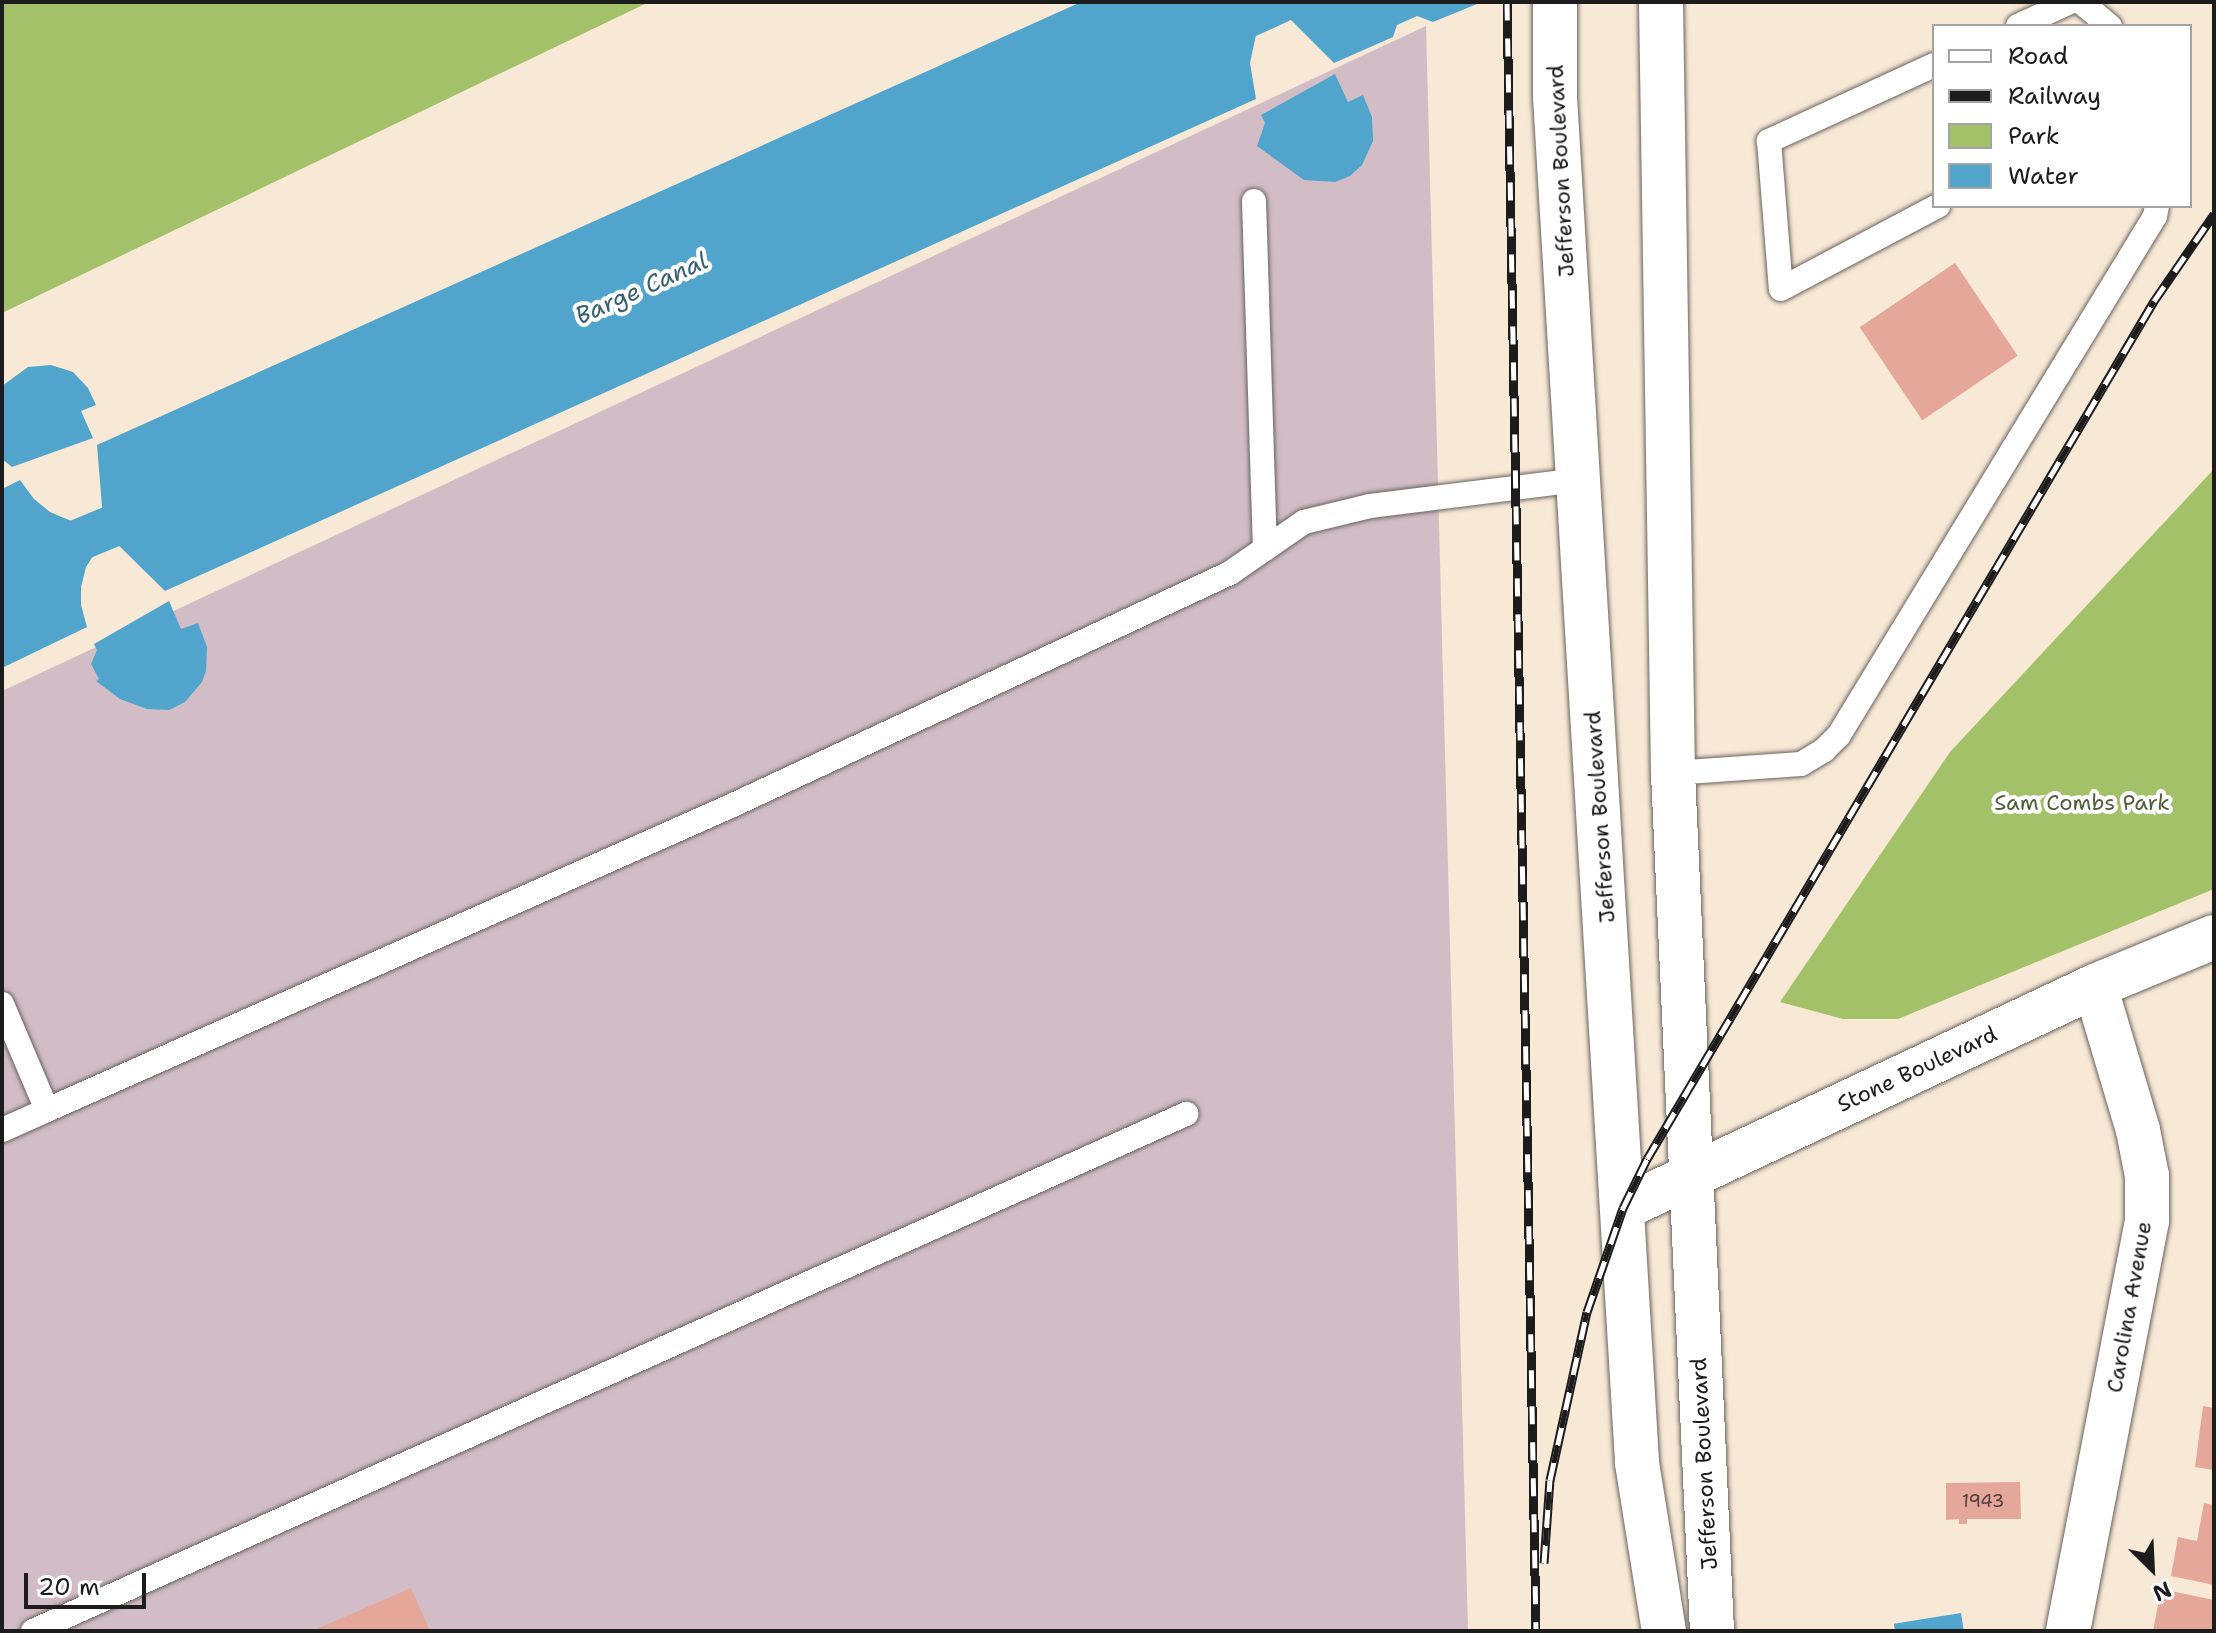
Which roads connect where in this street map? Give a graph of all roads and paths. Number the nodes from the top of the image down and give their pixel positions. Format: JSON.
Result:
{"nodes":[{"id":1,"x":1555,"y":2,"type":"edge"},
{"id":2,"x":1661,"y":2,"type":"edge"},
{"id":3,"x":2070,"y":2,"type":"edge"},
{"id":4,"x":2081,"y":2,"type":"edge"},
{"id":5,"x":2022,"y":24,"type":"edge"},
{"id":6,"x":2108,"y":24,"type":"edge"},
{"id":7,"x":1932,"y":66,"type":"edge"},
{"id":8,"x":1254,"y":201,"type":"dead end"},
{"id":9,"x":1934,"y":208,"type":"edge"},
{"id":10,"x":2157,"y":208,"type":"edge"},
{"id":11,"x":1579,"y":480,"type":"junction"},
{"id":12,"x":1265,"y":549,"type":"junction"},
{"id":13,"x":1673,"y":773,"type":"junction"},
{"id":14,"x":2214,"y":937,"type":"edge"},
{"id":15,"x":2095,"y":986,"type":"junction"},
{"id":16,"x":2,"y":1004,"type":"edge"},
{"id":17,"x":47,"y":1110,"type":"junction"},
{"id":18,"x":1186,"y":1114,"type":"dead end"},
{"id":19,"x":2,"y":1130,"type":"edge"},
{"id":20,"x":1690,"y":1174,"type":"junction"},
{"id":21,"x":1623,"y":1208,"type":"junction"},
{"id":22,"x":33,"y":1631,"type":"edge"},
{"id":23,"x":1664,"y":1631,"type":"edge"},
{"id":24,"x":1712,"y":1631,"type":"edge"},
{"id":25,"x":2068,"y":1631,"type":"edge"}],
"edges":[{"from":1,"to":11,"type":"main road","name":"Jefferson Boulevard"},
{"from":2,"to":13,"type":"main road","name":"Jefferson Boulevard"},
{"from":3,"to":5,"type":"lane"},
{"from":4,"to":6,"type":"lane"},
{"from":7,"to":9,"type":"lane"},
{"from":8,"to":12,"type":"lane"},
{"from":10,"to":13,"type":"lane"},
{"from":11,"to":12,"type":"lane"},
{"from":11,"to":21,"type":"main road","name":"Jefferson Boulevard"},
{"from":12,"to":17,"type":"lane"},
{"from":13,"to":20,"type":"main road","name":"Jefferson Boulevard"},
{"from":14,"to":15,"type":"main road","name":"Stone Boulevard"},
{"from":15,"to":20,"type":"main road","name":"Stone Boulevard"},
{"from":15,"to":25,"type":"main road","name":"Carolina Avenue"},
{"from":16,"to":17,"type":"lane"},
{"from":17,"to":19,"type":"lane"},
{"from":18,"to":22,"type":"lane"},
{"from":20,"to":21,"type":"main road","name":"Stone Boulevard"},
{"from":20,"to":24,"type":"main road","name":"Jefferson Boulevard"},
{"from":21,"to":23,"type":"main road","name":"Jefferson Boulevard"}]}
